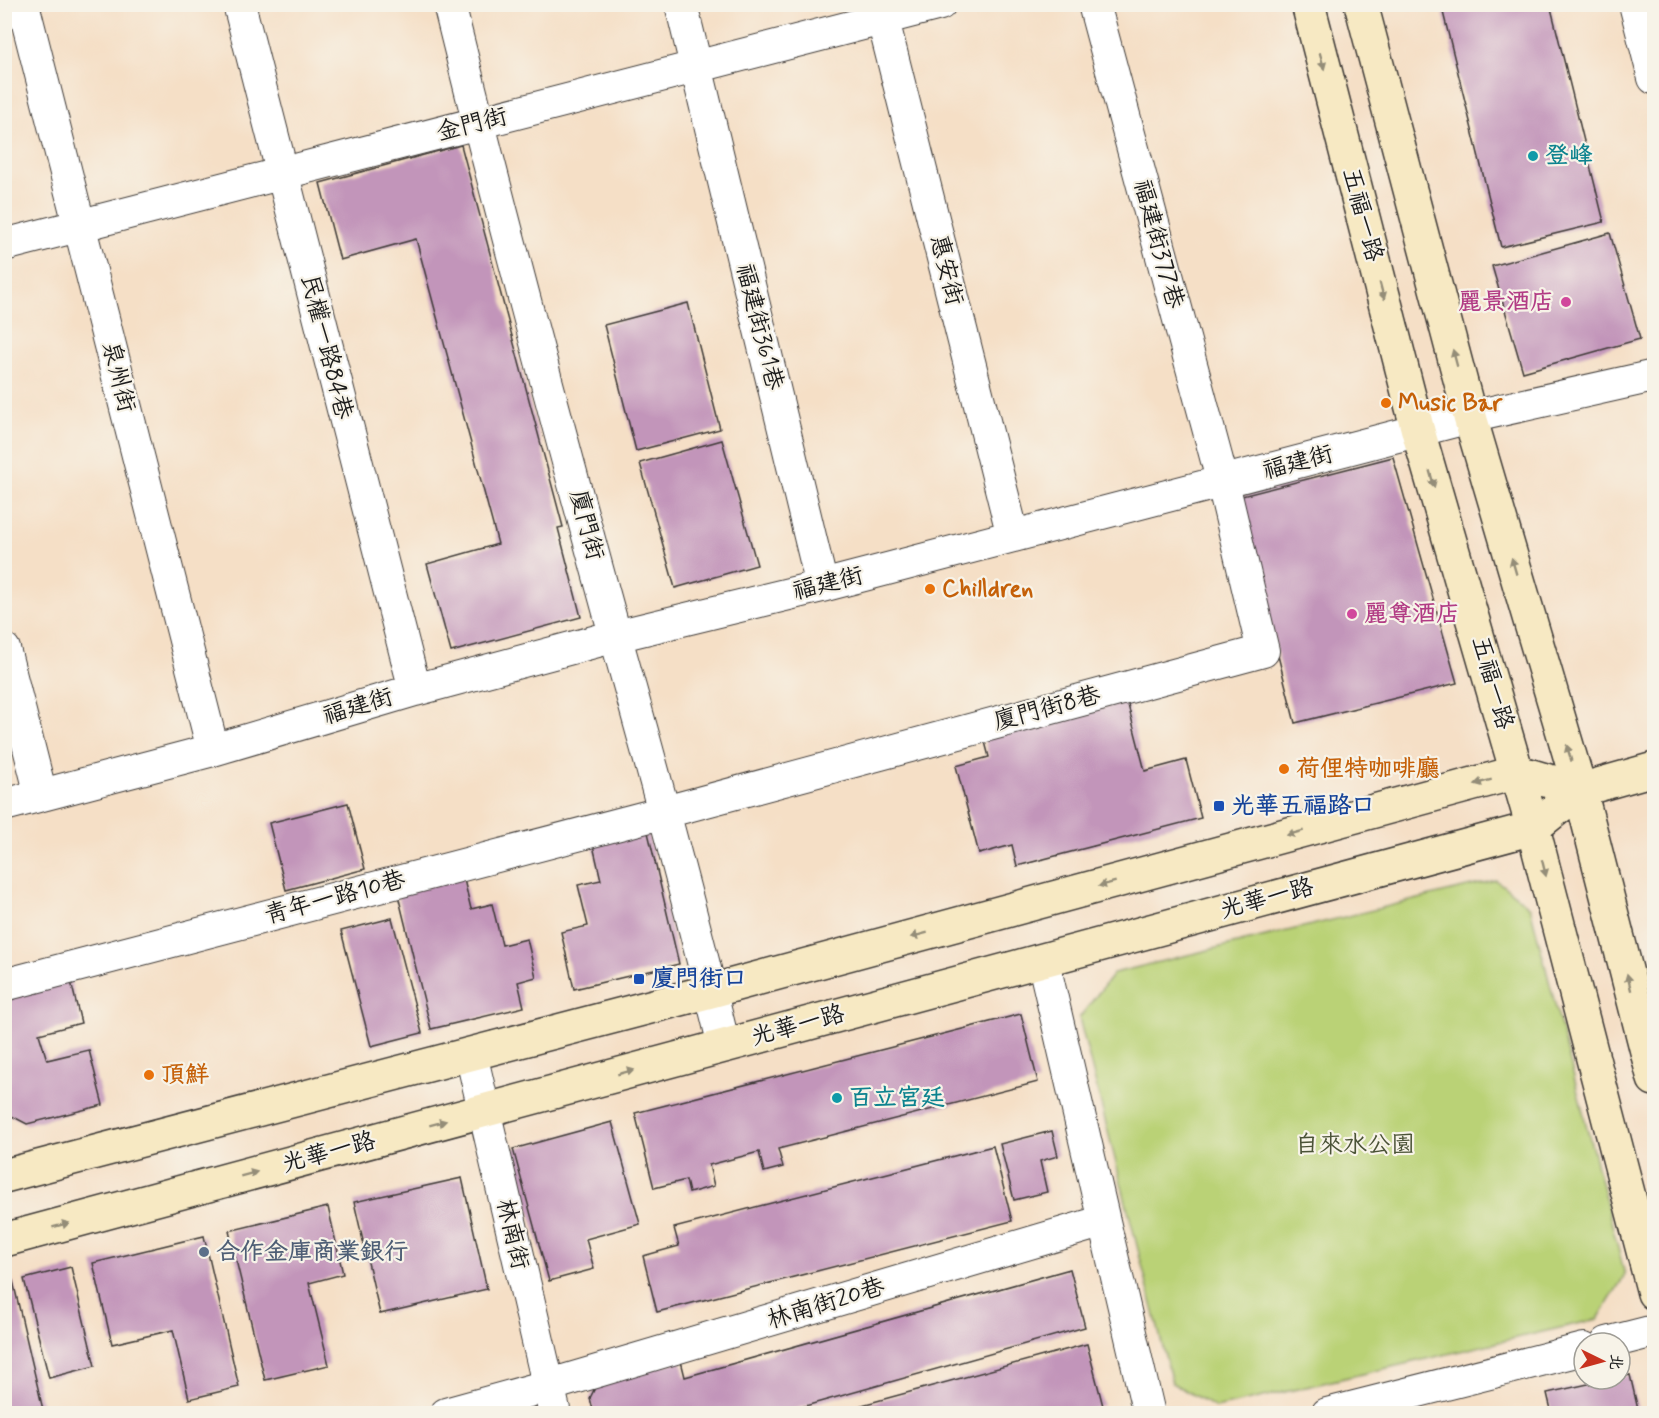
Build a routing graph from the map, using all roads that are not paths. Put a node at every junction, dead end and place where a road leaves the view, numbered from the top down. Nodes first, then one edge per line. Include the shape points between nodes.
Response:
1 (23, 4) edge
2 (239, 4) edge
3 (449, 4) edge
4 (681, 4) edge
5 (940, 4) edge
6 (1094, 4) edge
7 (1308, 4) edge
8 (1361, 4) edge
9 (1635, 4) edge
10 (881, 12) edge
11 (697, 67) junction
12 (1654, 78) edge
13 (478, 123) junction
14 (282, 174) junction
15 (79, 226) junction
16 (4, 245) edge
17 (1654, 376) edge
18 (1470, 417) junction
19 (1418, 431) junction
20 (1223, 483) junction
21 (1013, 536) junction
22 (822, 586) junction
23 (616, 636) junction
24 (4, 649) edge
25 (415, 690) junction
26 (213, 750) junction
27 (1654, 769) edge
28 (1518, 772) junction
29 (1580, 790) junction
30 (41, 795) junction
31 (4, 805) edge
32 (665, 812) junction
33 (1533, 828) junction
34 (1042, 960) junction
35 (4, 985) edge
36 (711, 991) junction
37 (724, 1046) junction
38 (471, 1054) junction
39 (1654, 1079) edge
40 (483, 1110) junction
41 (4, 1176) edge
42 (1104, 1221) junction
43 (4, 1240) edge
44 (1654, 1293) edge
45 (1654, 1331) edge
46 (1632, 1337) edge
47 (1572, 1352) edge
48 (551, 1400) edge
49 (446, 1413) edge
50 (1149, 1413) edge
51 (1327, 1413) edge

1 - 15 street, 泉州街
2 - 14 street, 民權一路84巷
3 - 13 street, 廈門街
4 - 11 street, 福建街361巷
5 - 10 street, 金門街
6 - 20 street, 福建街377巷
7 -> 19 street, 五福一路
18 -> 8 street
9 - 12 street
10 - 11 street, 金門街
10 - 21 street, 惠安街
11 - 13 street, 金門街
11 - 22 street, 福建街361巷
13 - 14 street, 金門街
13 - 23 street, 廈門街
14 - 15 street, 金門街
14 - 25 street, 民權一路84巷
15 - 16 street, 金門街
15 - 26 street, 泉州街
17 - 18 street, 福建街
18 - 19 street, 福建街
29 -> 18 street
19 - 20 street, 福建街
19 -> 28 street, 五福一路
20 - 21 street, 福建街
20 - 32 street, 廈門街8巷 via 1263,651
21 - 22 street, 福建街
22 - 23 street, 福建街
23 - 25 street, 福建街
23 - 32 street, 廈門街
24 - 30 street
25 - 26 street, 福建街
26 - 30 street, 福建街
27 - 29 street, 光華一路
28 - 29 street
28 - 33 street, 五福一路
28 -> 36 street
29 - 33 street, 光華一路
39 -> 29 street
30 - 31 street, 福建街
32 - 35 street, 青年一路10巷
32 - 36 street, 廈門街
33 - 34 street, 光華一路
33 -> 44 street, 五福一路
34 - 37 street, 光華一路
34 - 42 street
36 - 37 street, 廈門街
36 - 38 street
40 -> 37 street, 光華一路
38 - 40 street, 林南街
38 - 41 street
43 -> 40 street, 光華一路
40 - 48 street, 林南街
42 - 48 street, 林南街20巷
42 - 50 street
45 - 46 street
47 - 51 street
48 - 49 street, 林南街20巷

